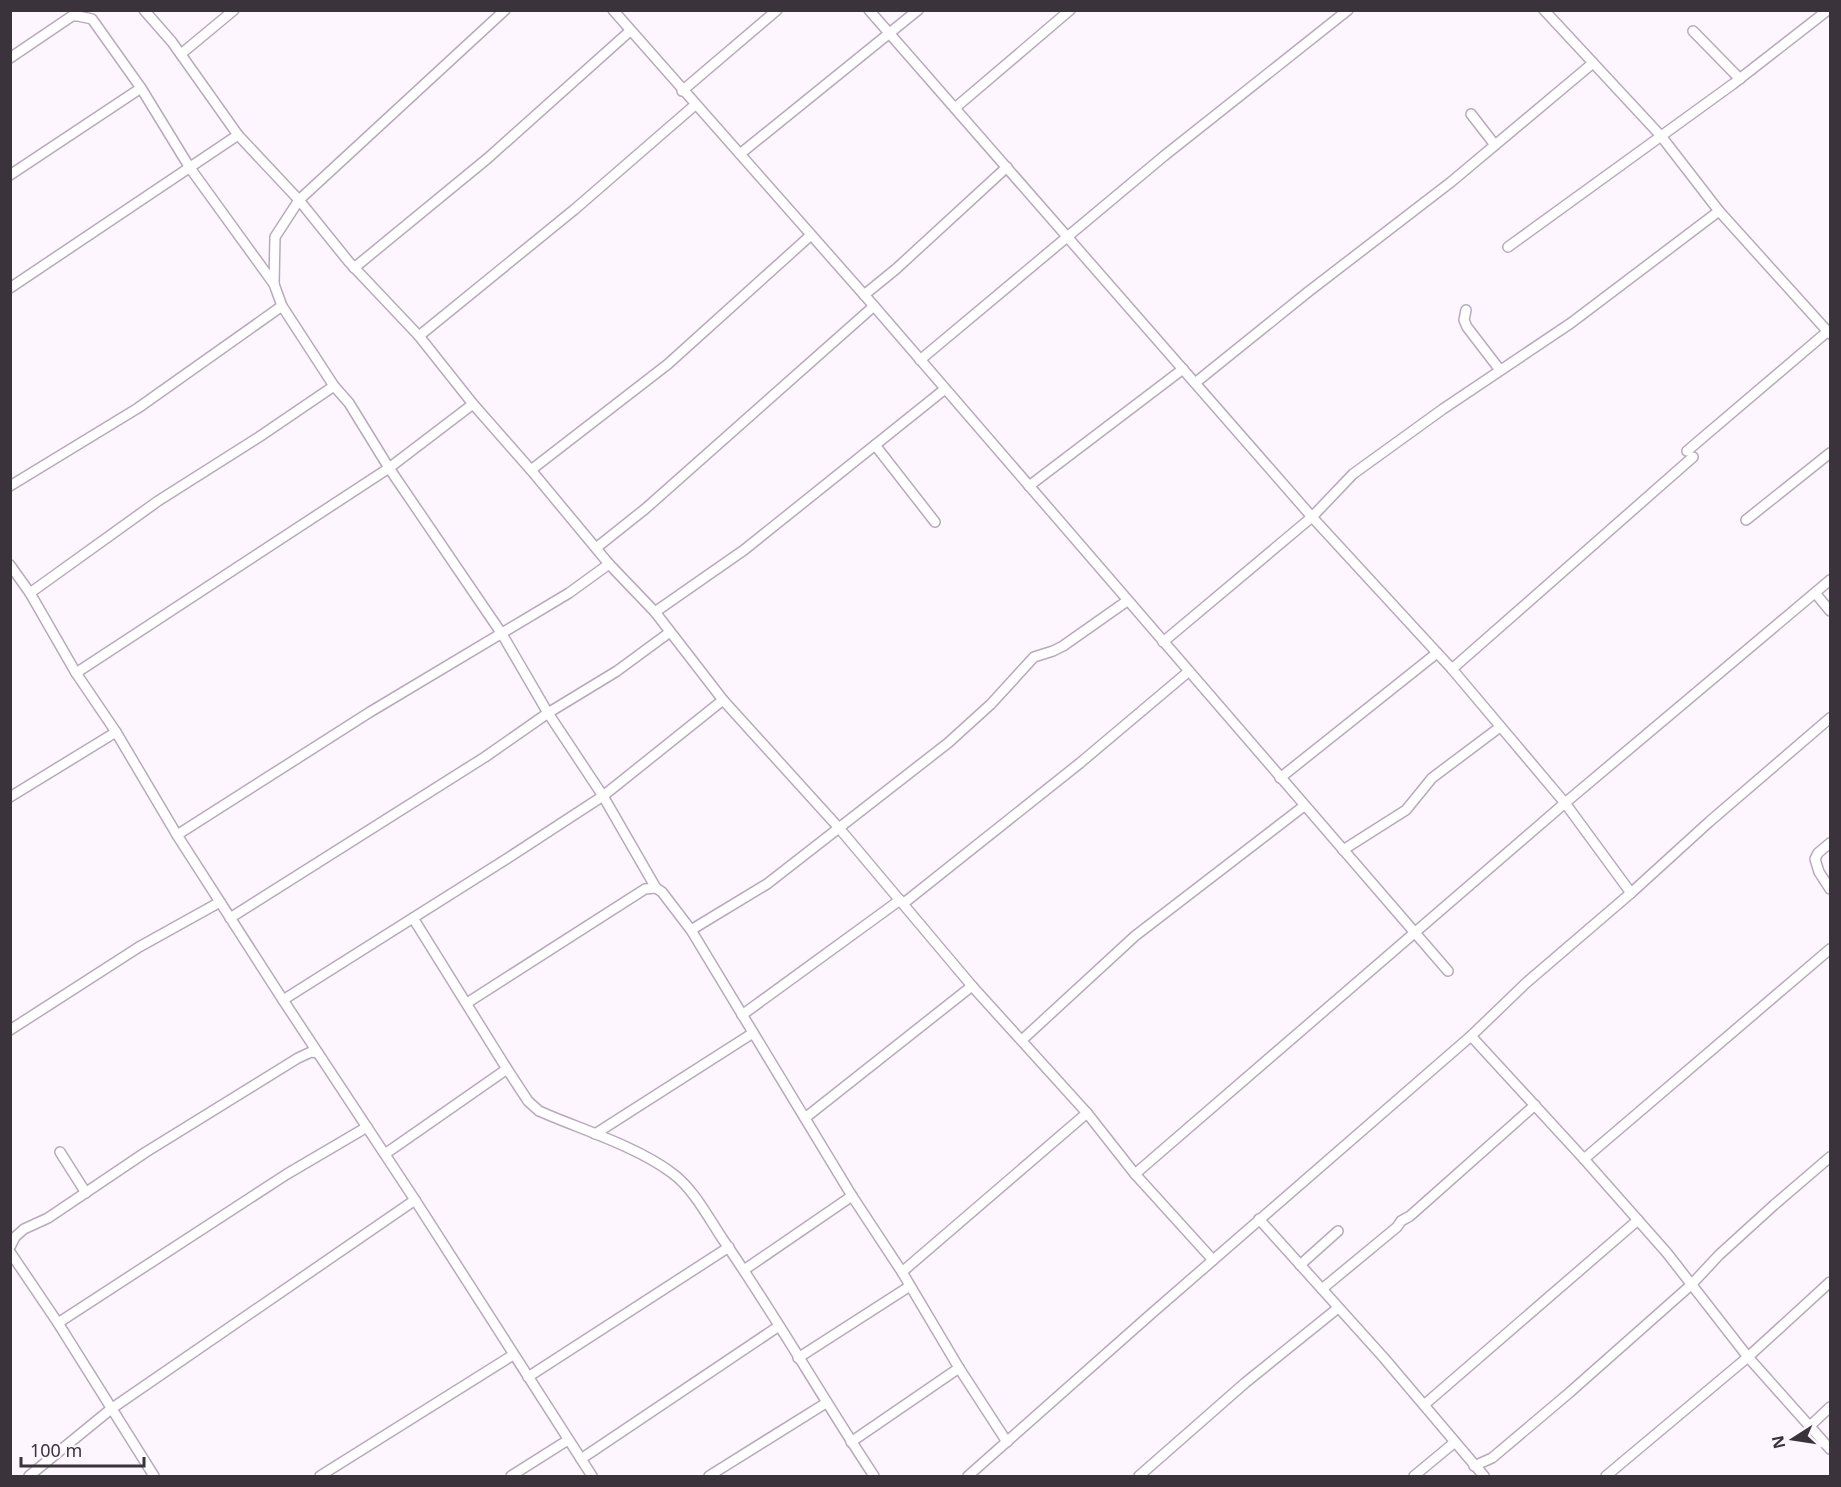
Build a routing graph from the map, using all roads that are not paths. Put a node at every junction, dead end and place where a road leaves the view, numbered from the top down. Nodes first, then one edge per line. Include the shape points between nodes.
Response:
1 (144, 10) edge
2 (234, 10) edge
3 (504, 10) edge
4 (613, 10) edge
5 (777, 10) edge
6 (870, 10) edge
7 (918, 10) edge
8 (1070, 10) edge
9 (1347, 10) edge
10 (1544, 10) edge
11 (1825, 11) edge
12 (76, 13) edge
13 (1830, 22) edge
14 (630, 31) junction
15 (1692, 31) dead end
16 (890, 33) junction
17 (181, 54) junction
18 (10, 58) edge
19 (1593, 63) junction
20 (1740, 79) junction
21 (141, 88) junction
22 (682, 91) junction
23 (695, 105) junction
24 (955, 108) junction
25 (1471, 114) dead end
26 (238, 135) junction
27 (1661, 136) junction
28 (1495, 146) junction
29 (740, 154) junction
30 (1006, 167) junction
31 (190, 168) junction
32 (10, 175) edge
33 (299, 200) junction
34 (1719, 211) junction
35 (811, 235) junction
36 (1069, 236) junction
37 (1508, 247) dead end
38 (354, 268) junction
39 (274, 284) junction
40 (10, 288) edge
41 (864, 295) junction
42 (282, 306) junction
43 (874, 306) junction
44 (1466, 310) dead end
45 (1829, 333) edge
46 (419, 336) junction
47 (920, 360) junction
48 (1183, 369) junction
49 (1500, 370) junction
50 (1195, 383) junction
51 (334, 386) junction
52 (945, 388) junction
53 (473, 404) junction
54 (875, 445) junction
55 (1830, 453) edge
56 (389, 468) junction
57 (531, 470) junction
58 (10, 486) edge
59 (1029, 486) junction
60 (1312, 517) junction
61 (1746, 520) dead end
62 (935, 522) dead end
63 (596, 548) junction
64 (609, 564) junction
65 (10, 565) edge
66 (19, 580) junction
67 (1830, 580) edge
68 (10, 585) edge
69 (30, 593) junction
70 (1816, 594) junction
71 (1127, 601) junction
72 (1830, 611) edge
73 (655, 612) junction
74 (670, 632) junction
75 (502, 634) junction
76 (1163, 642) junction
77 (1437, 653) junction
78 (1452, 669) junction
79 (1188, 672) junction
80 (76, 673) junction
81 (723, 700) junction
82 (548, 713) junction
83 (1830, 718) edge
84 (1500, 727) junction
85 (116, 732) junction
86 (1280, 778) junction
87 (10, 796) edge
88 (603, 796) junction
89 (1565, 803) junction
90 (1304, 806) junction
91 (840, 828) junction
92 (177, 835) junction
93 (1830, 843) edge
94 (1343, 850) junction
95 (656, 888) junction
96 (1830, 889) edge
97 (1631, 893) junction
98 (220, 902) junction
99 (902, 902) junction
100 (230, 918) junction
101 (413, 918) junction
102 (691, 930) junction
103 (1416, 932) junction
104 (1830, 949) edge
105 (1448, 971) dead end
106 (972, 986) junction
107 (283, 1000) junction
108 (467, 1003) junction
109 (742, 1015) junction
110 (10, 1030) edge
111 (753, 1033) junction
112 (1471, 1036) junction
113 (1022, 1040) junction
114 (318, 1053) junction
115 (507, 1069) junction
116 (1535, 1106) junction
117 (1087, 1113) junction
118 (805, 1118) junction
119 (367, 1127) junction
120 (595, 1134) junction
121 (60, 1152) dead end
122 (385, 1154) junction
123 (1830, 1157) edge
124 (1584, 1159) junction
125 (1135, 1174) junction
126 (86, 1193) junction
127 (852, 1196) junction
128 (415, 1200) junction
129 (1259, 1219) junction
130 (1638, 1220) junction
131 (1338, 1231) dead end
132 (10, 1247) edge
133 (729, 1247) junction
134 (10, 1252) edge
135 (1213, 1260) junction
136 (1300, 1265) junction
137 (744, 1270) junction
138 (902, 1272) junction
139 (1830, 1282) edge
140 (1691, 1285) junction
141 (910, 1286) junction
142 (1322, 1289) junction
143 (1338, 1308) junction
144 (58, 1323) junction
145 (779, 1326) junction
146 (513, 1355) junction
147 (1748, 1357) junction
148 (798, 1358) junction
149 (959, 1368) junction
150 (528, 1377) junction
151 (826, 1403) junction
152 (1424, 1405) junction
153 (1830, 1407) edge
154 (111, 1410) junction
155 (1810, 1426) junction
156 (568, 1440) junction
157 (851, 1442) junction
158 (1007, 1442) junction
159 (1455, 1443) junction
160 (1830, 1449) edge
161 (581, 1460) junction
162 (1474, 1466) junction
163 (29, 1476) edge
164 (154, 1476) edge
165 (320, 1476) edge
166 (511, 1476) edge
167 (592, 1476) edge
168 (709, 1476) edge
169 (874, 1476) edge
170 (968, 1476) edge
171 (1139, 1476) edge
172 (1414, 1476) edge
173 (1484, 1476) edge
174 (1606, 1476) edge

1 - 17 street
2 - 17 street
3 - 33 street
4 - 14 street
5 - 22 street
6 - 16 street
7 - 16 street
8 - 24 street
9 - 36 street
10 - 19 street
11 - 13 street
11 - 20 street
12 - 18 street
12 - 21 street via 92,19
14 - 22 street
14 - 38 street via 488,158
15 - 20 street
16 - 24 street
16 - 29 street
17 - 26 street
19 - 27 street
19 - 28 street
20 - 27 street
21 - 31 street
21 - 32 street
22 - 23 street
23 - 29 street
23 - 46 street
24 - 30 street
25 - 28 street
26 - 31 street
26 - 33 street
27 - 34 street
27 - 37 street
28 - 50 street
29 - 35 street
30 - 36 street
30 - 41 street
31 - 39 street
31 - 40 street
33 - 38 street
33 - 39 street via 275,237
34 - 45 street
34 - 49 street
35 - 41 street
35 - 57 street via 668,364
36 - 47 street
36 - 48 street
38 - 46 street
39 - 42 street
41 - 43 street
42 - 51 street
42 - 58 street via 138,408
43 - 47 street
43 - 63 street
44 - 49 street via 1467,327
45 - 78 street
46 - 53 street
47 - 52 street
48 - 50 street
48 - 59 street
49 - 60 street via 1353,474
50 - 60 street
51 - 56 street
51 - 69 street via 158,501
52 - 54 street
52 - 59 street
53 - 56 street
53 - 57 street
54 - 62 street
54 - 73 street via 744,550
55 - 61 street
56 - 75 street
56 - 80 street
57 - 63 street
59 - 71 street
60 - 76 street
60 - 77 street
63 - 64 street
64 - 73 street
64 - 75 street
65 - 66 street
66 - 68 street
66 - 69 street
67 - 70 street
69 - 80 street
70 - 72 street
70 - 89 street
71 - 76 street
71 - 91 street via 1063,646 1034,657 948,743
73 - 74 street
74 - 81 street
74 - 82 street via 617,671
75 - 82 street
75 - 92 street via 449,663
76 - 79 street
77 - 78 street
77 - 86 street
78 - 84 street
79 - 86 street
79 - 99 street via 1063,777
80 - 85 street
81 - 88 street
81 - 91 street
82 - 88 street
82 - 100 street
83 - 97 street
84 - 89 street
84 - 94 street via 1432,778 1406,810
85 - 87 street
85 - 92 street
86 - 90 street
88 - 95 street
88 - 101 street
89 - 97 street
89 - 103 street
90 - 94 street
90 - 113 street via 1135,936
91 - 99 street
91 - 102 street via 767,884
92 - 98 street
93 - 96 street via 1815,859
94 - 103 street
95 - 102 street
95 - 108 street via 645,889
97 - 112 street
98 - 100 street
98 - 110 street via 140,946
99 - 106 street
99 - 109 street
100 - 107 street
101 - 107 street
101 - 108 street
102 - 109 street
103 - 105 street
103 - 125 street
104 - 124 street
106 - 113 street
106 - 118 street
107 - 114 street
108 - 115 street
109 - 111 street
111 - 118 street
111 - 120 street
112 - 116 street
112 - 129 street
113 - 117 street
114 - 119 street
114 - 126 street via 298,1058
115 - 120 street via 539,1111
115 - 122 street
116 - 124 street
116 - 142 street
117 - 125 street
117 - 138 street
118 - 127 street
119 - 122 street
119 - 144 street via 287,1174
120 - 133 street via 672,1173 686,1186
121 - 126 street
122 - 128 street
123 - 140 street via 1719,1255
124 - 130 street
125 - 135 street
126 - 132 street via 48,1218 24,1228
127 - 137 street
127 - 138 street
128 - 146 street
128 - 154 street
129 - 135 street
129 - 136 street
130 - 140 street
130 - 152 street
131 - 136 street
133 - 137 street
133 - 150 street
134 - 144 street
135 - 158 street
136 - 142 street
137 - 145 street
138 - 141 street
139 - 147 street
140 - 147 street
140 - 162 street via 1492,1458
141 - 148 street
141 - 149 street
142 - 143 street
143 - 152 street
143 - 171 street
144 - 154 street
145 - 148 street
145 - 161 street
146 - 150 street
146 - 165 street
147 - 155 street
147 - 174 street
148 - 151 street
149 - 157 street
149 - 158 street
150 - 156 street
151 - 157 street
151 - 168 street
152 - 159 street
153 - 155 street
154 - 163 street
154 - 164 street
155 - 160 street
156 - 161 street
156 - 166 street
157 - 169 street
158 - 170 street
159 - 162 street
159 - 172 street
161 - 167 street
162 - 173 street

